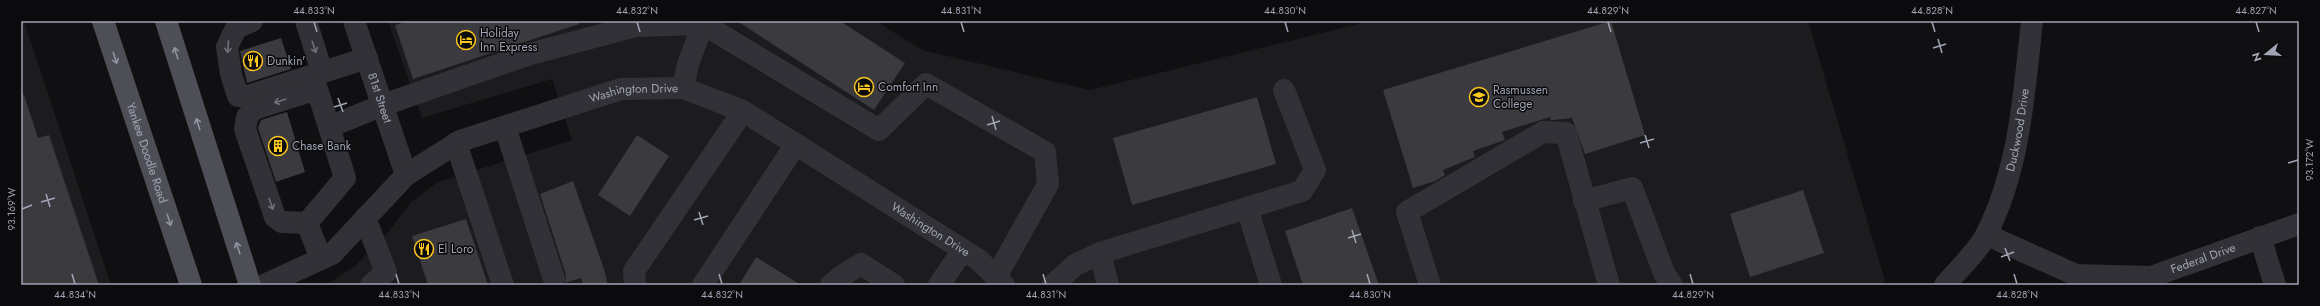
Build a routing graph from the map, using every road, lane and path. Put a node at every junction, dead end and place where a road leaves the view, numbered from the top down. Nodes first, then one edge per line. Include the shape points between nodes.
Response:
1 (103, 21) edge
2 (166, 21) edge
3 (252, 21) edge
4 (306, 21) edge
5 (354, 21) edge
6 (2032, 21) edge
7 (702, 22) edge
8 (367, 58) junction
9 (320, 81) junction
10 (684, 88) junction
11 (1284, 90) dead end
12 (383, 106) junction
13 (743, 111) junction
14 (329, 127) junction
15 (505, 127) junction
16 (456, 143) junction
17 (796, 144) junction
18 (406, 175) junction
19 (1584, 202) junction
20 (1247, 208) junction
21 (365, 218) junction
22 (307, 223) junction
23 (2299, 224) edge
24 (1987, 235) junction
25 (2260, 237) junction
26 (963, 250) junction
27 (1100, 253) junction
28 (321, 259) junction
29 (554, 279) dead end
30 (382, 281) edge
31 (1000, 281) edge
32 (2109, 281) edge
33 (191, 285) edge
34 (250, 285) edge
35 (264, 285) edge
36 (503, 285) edge
37 (635, 285) edge
38 (703, 285) edge
39 (831, 285) edge
40 (894, 285) edge
41 (939, 285) edge
42 (1053, 285) edge
43 (1108, 285) edge
44 (1271, 285) edge
45 (1430, 285) edge
46 (1609, 285) edge
47 (1672, 285) edge
48 (1945, 285) edge
49 (2275, 285) edge

1 -> 33 main road, Yankee Doodle Road
34 -> 2 main road
3 -> 9 street via 236,28 228,41 231,74 238,96
4 -> 9 street
5 - 8 street, 81st Street
6 - 24 street, Duckwood Drive via 2018,139 2004,190
7 - 10 street via 688,64
7 - 12 street via 627,28 530,54
7 - 31 street via 879,130 926,84 1045,152 1048,184
8 - 9 street
8 - 12 street, 81st Street
9 - 14 street
9 -> 22 street via 254,109 246,117 245,129 275,217 282,222
10 - 13 street, Washington Drive
10 - 15 street, Washington Drive via 621,89
11 - 20 street via 1315,170 1302,191
12 - 14 street
12 - 18 street, 81st Street
13 - 17 street, Washington Drive
13 - 37 street via 634,272
14 - 22 street via 345,178
15 - 16 street, Washington Drive
15 - 29 street
16 - 18 street, Washington Drive
16 - 36 street
17 - 26 street, Washington Drive
17 - 38 street
18 - 21 street, Washington Drive
19 - 45 street via 1566,133 1542,132 1407,212
19 - 46 street
19 - 47 street via 1632,188 1664,273
20 - 27 street
20 - 44 street
21 - 28 street, Washington Drive via 332,254
21 - 30 street
22 - 28 street
23 - 25 street, Federal Drive
24 - 32 street, Federal Drive via 2076,275
24 - 48 street
25 - 32 street, Federal Drive via 2151,277
25 - 49 street
26 - 31 street, Washington Drive via 979,260
26 - 41 street
27 - 42 street via 1075,265
27 - 43 street
28 - 35 street, Washington Drive
39 - 40 street via 861,264

